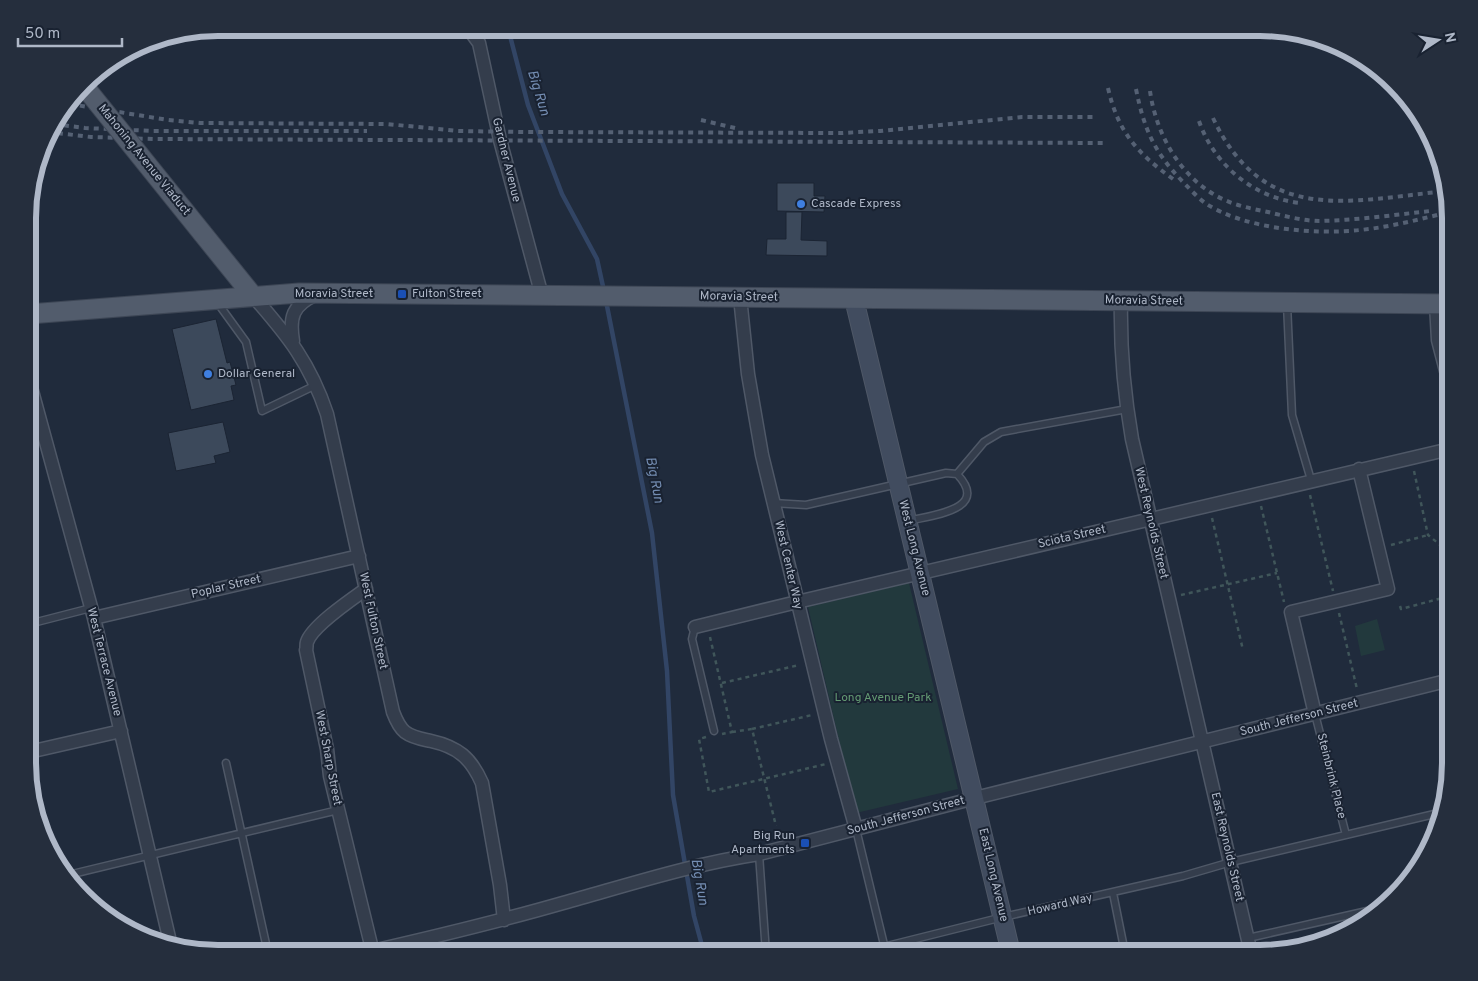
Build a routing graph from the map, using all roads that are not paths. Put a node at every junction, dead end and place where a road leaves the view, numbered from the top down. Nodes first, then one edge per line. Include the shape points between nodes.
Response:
1 (474, 36) edge
2 (88, 91) edge
3 (320, 293) junction
4 (253, 296) junction
5 (542, 296) junction
6 (740, 298) junction
7 (215, 299) junction
8 (854, 299) junction
9 (1121, 301) junction
10 (1287, 303) junction
11 (1442, 304) edge
12 (1442, 311) edge
13 (36, 313) edge
14 (293, 343) junction
15 (1442, 355) edge
16 (316, 385) junction
17 (1127, 408) junction
18 (36, 418) edge
19 (1442, 451) edge
20 (1359, 469) junction
21 (957, 474) junction
22 (1311, 480) junction
23 (898, 484) junction
24 (773, 503) junction
25 (1150, 519) junction
26 (907, 521) junction
27 (359, 556) junction
28 (919, 573) junction
29 (366, 589) junction
30 (796, 602) junction
31 (92, 613) junction
32 (36, 623) edge
33 (694, 627) joint
34 (1442, 682) edge
35 (1315, 714) junction
36 (121, 731) junction
37 (715, 733) road end
38 (1202, 741) junction
39 (36, 750) edge
40 (226, 763) dead end
41 (975, 798) junction
42 (338, 810) junction
43 (1435, 814) edge
44 (856, 829) junction
45 (241, 833) junction
46 (1346, 836) junction
47 (759, 854) junction
48 (150, 855) junction
49 (1230, 862) junction
50 (74, 874) edge
51 (1113, 893) junction
52 (1364, 912) edge
53 (1003, 917) junction
54 (504, 920) junction
55 (169, 938) edge
56 (1248, 938) junction
57 (266, 945) edge
58 (368, 945) edge
59 (402, 945) edge
60 (765, 945) edge
61 (884, 945) edge
62 (903, 945) edge
63 (1009, 945) edge
64 (1123, 945) edge
65 (1249, 945) edge

1 - 5 street, Gardner Avenue via 479,43 500,140
2 - 4 main road, Mahoning Avenue Viaduct, bridge
3 - 4 main road, Moravia Street
3 - 5 main road, Moravia Street
3 - 14 street via 294,311 290,328
4 - 7 main road, Moravia Street
4 - 14 street, West Fulton Street
5 - 6 main road, Moravia Street
6 - 8 main road, Moravia Street
6 - 24 street, West Center Way via 754,413
7 - 13 main road, Moravia Street
7 - 16 lane via 246,342 262,411
8 - 9 main road, Moravia Street
8 - 23 street, West Long Avenue
9 - 10 main road, Moravia Street
9 - 17 street, West Reynolds Street
10 - 11 main road, Moravia Street
10 - 22 lane via 1292,416
12 - 15 street via 1438,340
14 - 16 street, West Fulton Street
16 - 27 street, West Fulton Street via 330,422
17 - 21 lane via 1001,432 984,442
17 - 25 street, West Reynolds Street
18 - 31 street, West Terrace Avenue
19 - 20 street, Sciota Street
20 - 22 street, Sciota Street
20 - 35 street, Steinbrink Place via 1388,589 1291,612
21 - 23 lane
21 - 26 lane via 966,483 968,494 964,502 953,510
22 - 25 street, Sciota Street
23 - 24 lane via 806,505
23 - 26 street, West Long Avenue
24 - 30 street, West Center Way
25 - 28 street, Sciota Street
25 - 38 street, West Reynolds Street
26 - 28 street, West Long Avenue
27 - 29 street, West Fulton Street
27 - 31 street, Poplar Street
28 - 30 street, Sciota Street
28 - 41 street, West Long Avenue
29 - 42 street, West Sharp Street via 325,621 307,642
29 - 54 street, West Fulton Street via 398,723 415,737 454,749 467,758 479,776
30 - 33 street, Sciota Street
30 - 44 street, West Center Way
31 - 32 lane
31 - 36 street, West Terrace Avenue
33 - 37 lane via 692,639
34 - 35 street, South Jefferson Street
35 - 38 street, South Jefferson Street
35 - 46 lane, Steinbrink Place
36 - 39 street
36 - 48 street, West Terrace Avenue
38 - 41 street, South Jefferson Street
38 - 49 street, East Reynolds Street
40 - 45 lane
41 - 44 street, South Jefferson Street
41 - 53 street, East Long Avenue
42 - 45 lane
42 - 58 street, West Sharp Street
43 - 46 lane, Howard Way
44 - 47 street, South Jefferson Street
44 - 61 lane
45 - 48 lane
45 - 57 lane
46 - 49 lane, Howard Way
47 - 54 street, South Jefferson Street via 667,874
47 - 60 lane
48 - 50 lane
48 - 55 street, West Terrace Avenue
49 - 51 lane, Howard Way
49 - 56 street, East Reynolds Street
51 - 53 lane, Howard Way
51 - 64 lane
52 - 56 lane
53 - 62 lane, Howard Way
53 - 63 street, East Long Avenue
54 - 59 street, South Jefferson Street
56 - 65 street, East Reynolds Street

